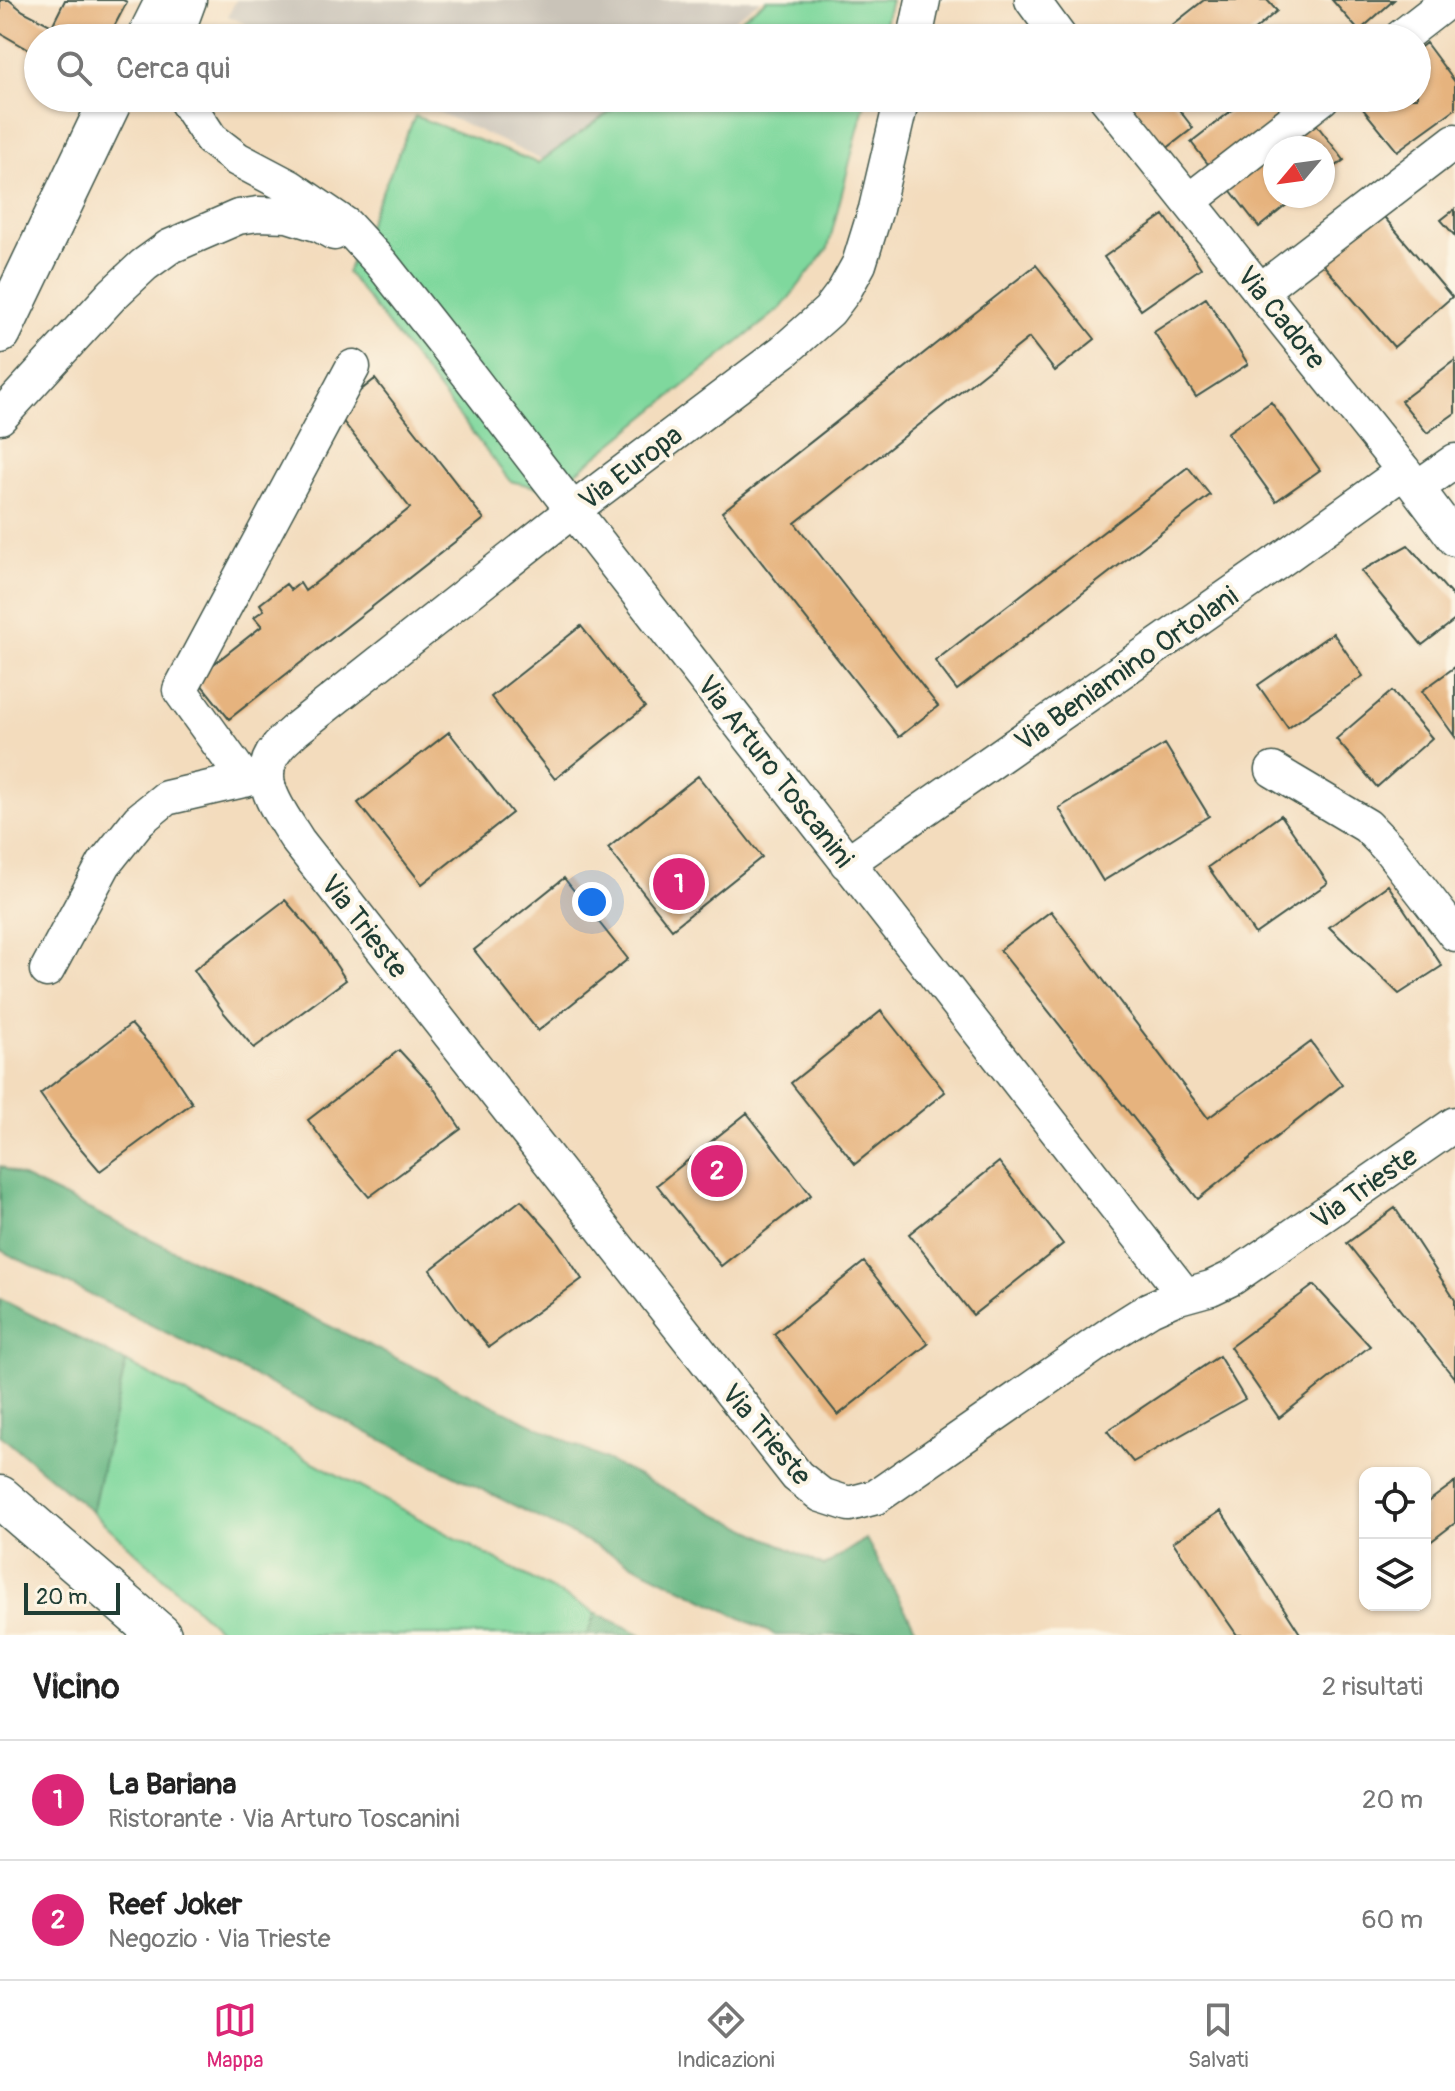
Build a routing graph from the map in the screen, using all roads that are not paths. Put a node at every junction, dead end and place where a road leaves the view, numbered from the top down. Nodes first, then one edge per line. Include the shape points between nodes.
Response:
1 (152, 0) edge
2 (167, 0) edge
3 (189, 0) edge
4 (923, 0) edge
5 (1032, 0) edge
6 (1449, 0) edge
7 (142, 24) edge
8 (155, 24) edge
9 (180, 24) edge
10 (918, 24) edge
11 (1050, 24) edge
12 (1418, 24) edge
13 (105, 112) edge
14 (192, 112) edge
15 (899, 112) edge
16 (1117, 112) edge
17 (1304, 112) edge
18 (1455, 141) edge
19 (1189, 201) junction
20 (365, 248) junction
21 (1261, 290) junction
22 (0, 332) edge
23 (353, 367) dead end
24 (0, 417) edge
25 (1455, 461) edge
26 (1411, 480) junction
27 (573, 510) junction
28 (1455, 539) edge
29 (1273, 770) dead end
30 (256, 777) junction
31 (847, 863) junction
32 (1455, 934) edge
33 (47, 970) dead end
34 (1455, 1124) edge
35 (1185, 1295) junction
36 (0, 1497) edge
37 (160, 1635) edge

1 - 7 main road
2 - 8 main road
3 - 9 street
4 - 10 street
5 - 11 street
6 - 12 street
13 - 22 main road
14 - 20 street, Via Arturo Toscanini via 211,139 346,225
15 - 27 street, Via Europa via 859,264 829,311
16 - 19 street, Via Cadore
17 - 19 street
18 - 21 street
19 - 21 street, Via Cadore
20 - 24 street, Via Arturo Toscanini via 288,215 238,217 207,229 144,265
20 - 27 street, Via Arturo Toscanini
21 - 26 street, Via Cadore
23 - 30 street, Via Trieste via 180,690
25 - 26 street, Via Beniamino Ortolani
26 - 28 street, Via Cadore
26 - 31 street, Via Beniamino Ortolani via 1286,556
27 - 30 street, Via Europa via 295,730
27 - 31 street, Via Arturo Toscanini
29 - 32 street via 1367,826
30 - 33 street via 166,798 139,820 104,864
30 - 35 street, Via Trieste via 298,841 797,1476 821,1495 849,1504 876,1497 1115,1331
31 - 35 street, Via Arturo Toscanini
34 - 35 street, Via Trieste via 1232,1278
36 - 37 main road

